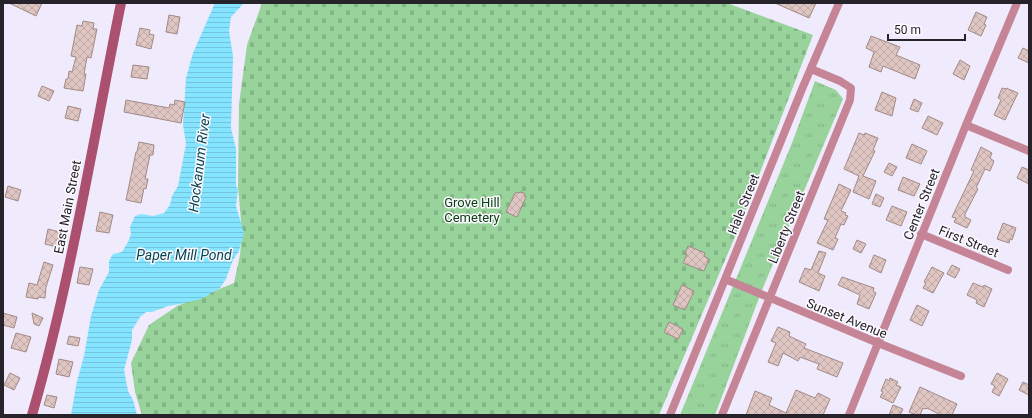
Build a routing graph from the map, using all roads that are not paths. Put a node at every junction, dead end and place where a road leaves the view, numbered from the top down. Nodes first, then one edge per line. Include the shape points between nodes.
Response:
1 (121, 3) edge
2 (839, 3) edge
3 (1017, 3) edge
4 (811, 69) junction
5 (966, 125) junction
6 (1029, 151) edge
7 (921, 234) junction
8 (1008, 270) dead end
9 (726, 279) junction
10 (770, 299) junction
11 (878, 343) junction
12 (961, 376) dead end
13 (32, 415) edge
14 (670, 415) edge
15 (722, 415) edge
16 (849, 415) edge

1 - 13 main road, East Main Street via 54,335
2 - 4 street, Hale Street
3 - 5 street, Center Street
4 - 9 street, Hale Street
4 - 10 street, Liberty Street via 851,88 850,100
5 - 6 street
5 - 7 street, Center Street
7 - 8 street, First Street
7 - 11 street, Center Street
9 - 10 street, Sunset Avenue
9 - 14 street, Hale Street
10 - 11 street, Sunset Avenue
10 - 15 street, Liberty Street
11 - 12 street, Sunset Avenue
11 - 16 street, Center Street

